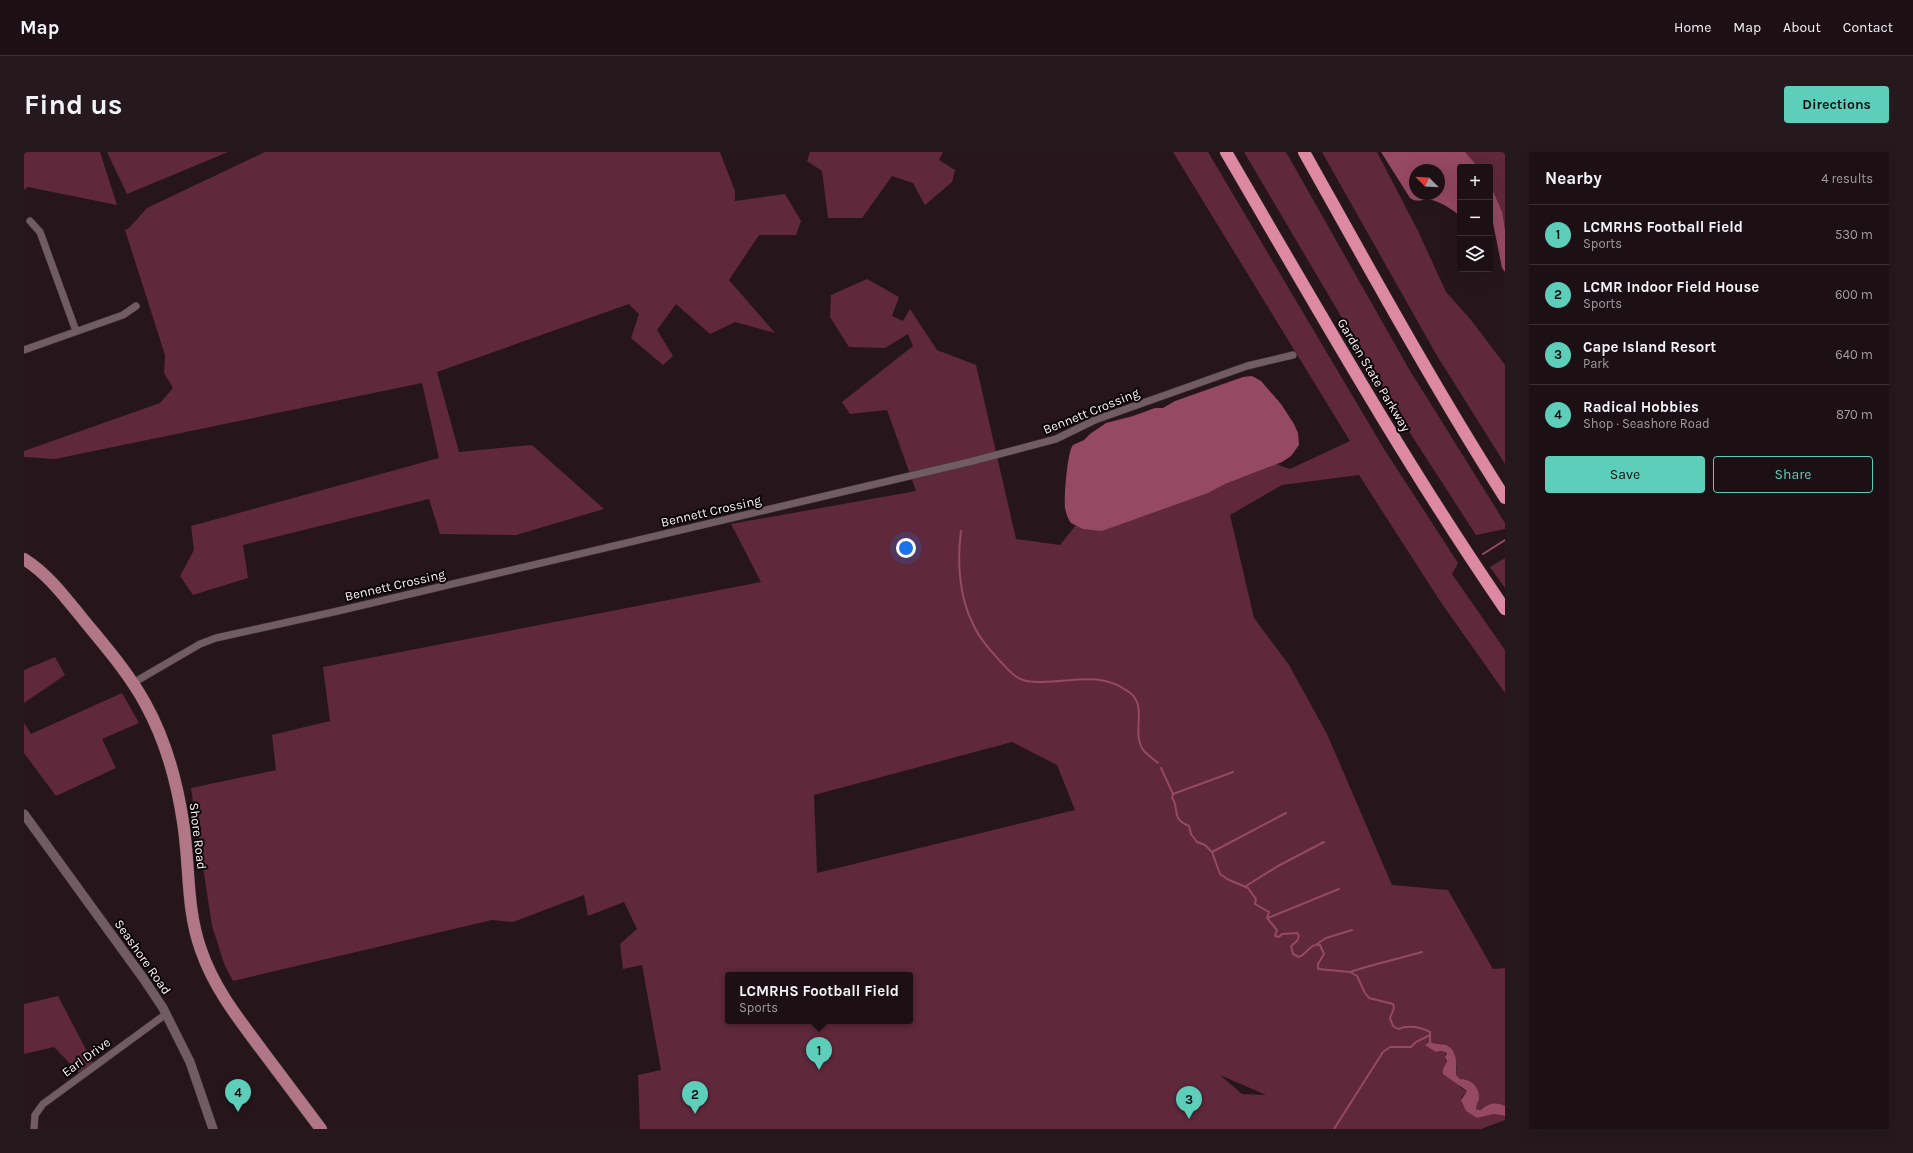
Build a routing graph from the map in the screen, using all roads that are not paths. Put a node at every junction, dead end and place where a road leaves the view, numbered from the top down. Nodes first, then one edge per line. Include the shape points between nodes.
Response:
1 (1226, 152) edge
2 (1304, 152) edge
3 (30, 221) dead end
4 (136, 306) dead end
5 (76, 331) junction
6 (24, 350) edge
7 (1293, 355) dead end
8 (1505, 498) edge
9 (24, 559) edge
10 (1505, 609) edge
11 (133, 682) junction
12 (24, 814) edge
13 (166, 1014) junction
14 (34, 1129) edge
15 (213, 1129) edge
16 (321, 1129) edge

1 - 10 highway, Garden State Parkway via 1387,424 1473,563
2 - 8 highway via 1416,351
3 - 5 street via 40,232
4 - 5 street via 123,315
5 - 6 street
7 - 11 street, Bennett Crossing via 1247,366 1095,420 1056,440 216,638 200,644
9 - 11 main road, Shore Road via 68,599
11 - 16 main road, Shore Road via 158,729 172,771 184,830 191,910 208,968 228,1005
12 - 13 street, Seashore Road via 143,978
13 - 14 street, Earl Drive via 43,1104 35,1115
13 - 15 street, Seashore Road via 190,1062

